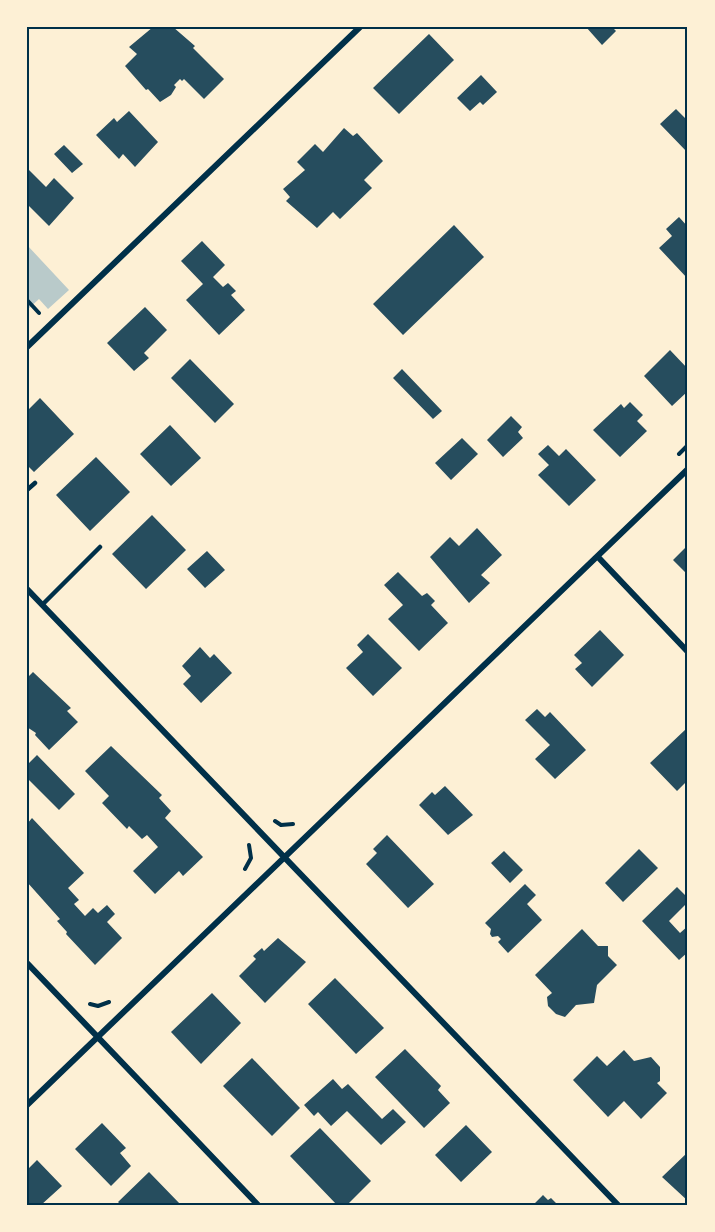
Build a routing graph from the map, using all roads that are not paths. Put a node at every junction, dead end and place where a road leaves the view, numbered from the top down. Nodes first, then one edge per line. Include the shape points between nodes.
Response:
1 (360, 27) edge
2 (27, 347) edge
3 (688, 469) edge
4 (35, 483) dead end
5 (27, 490) edge
6 (100, 547) dead end
7 (597, 557) junction
8 (27, 589) edge
9 (42, 605) junction
10 (688, 652) edge
11 (286, 857) junction
12 (27, 963) edge
13 (99, 1036) junction
14 (27, 1105) edge
15 (258, 1205) edge
16 (618, 1205) edge

1 - 2 street
3 - 7 street
4 - 5 lane
6 - 9 lane
7 - 10 street
7 - 11 street
8 - 9 street
9 - 11 street
11 - 13 street
11 - 16 street
12 - 13 street
13 - 14 street
13 - 15 street

